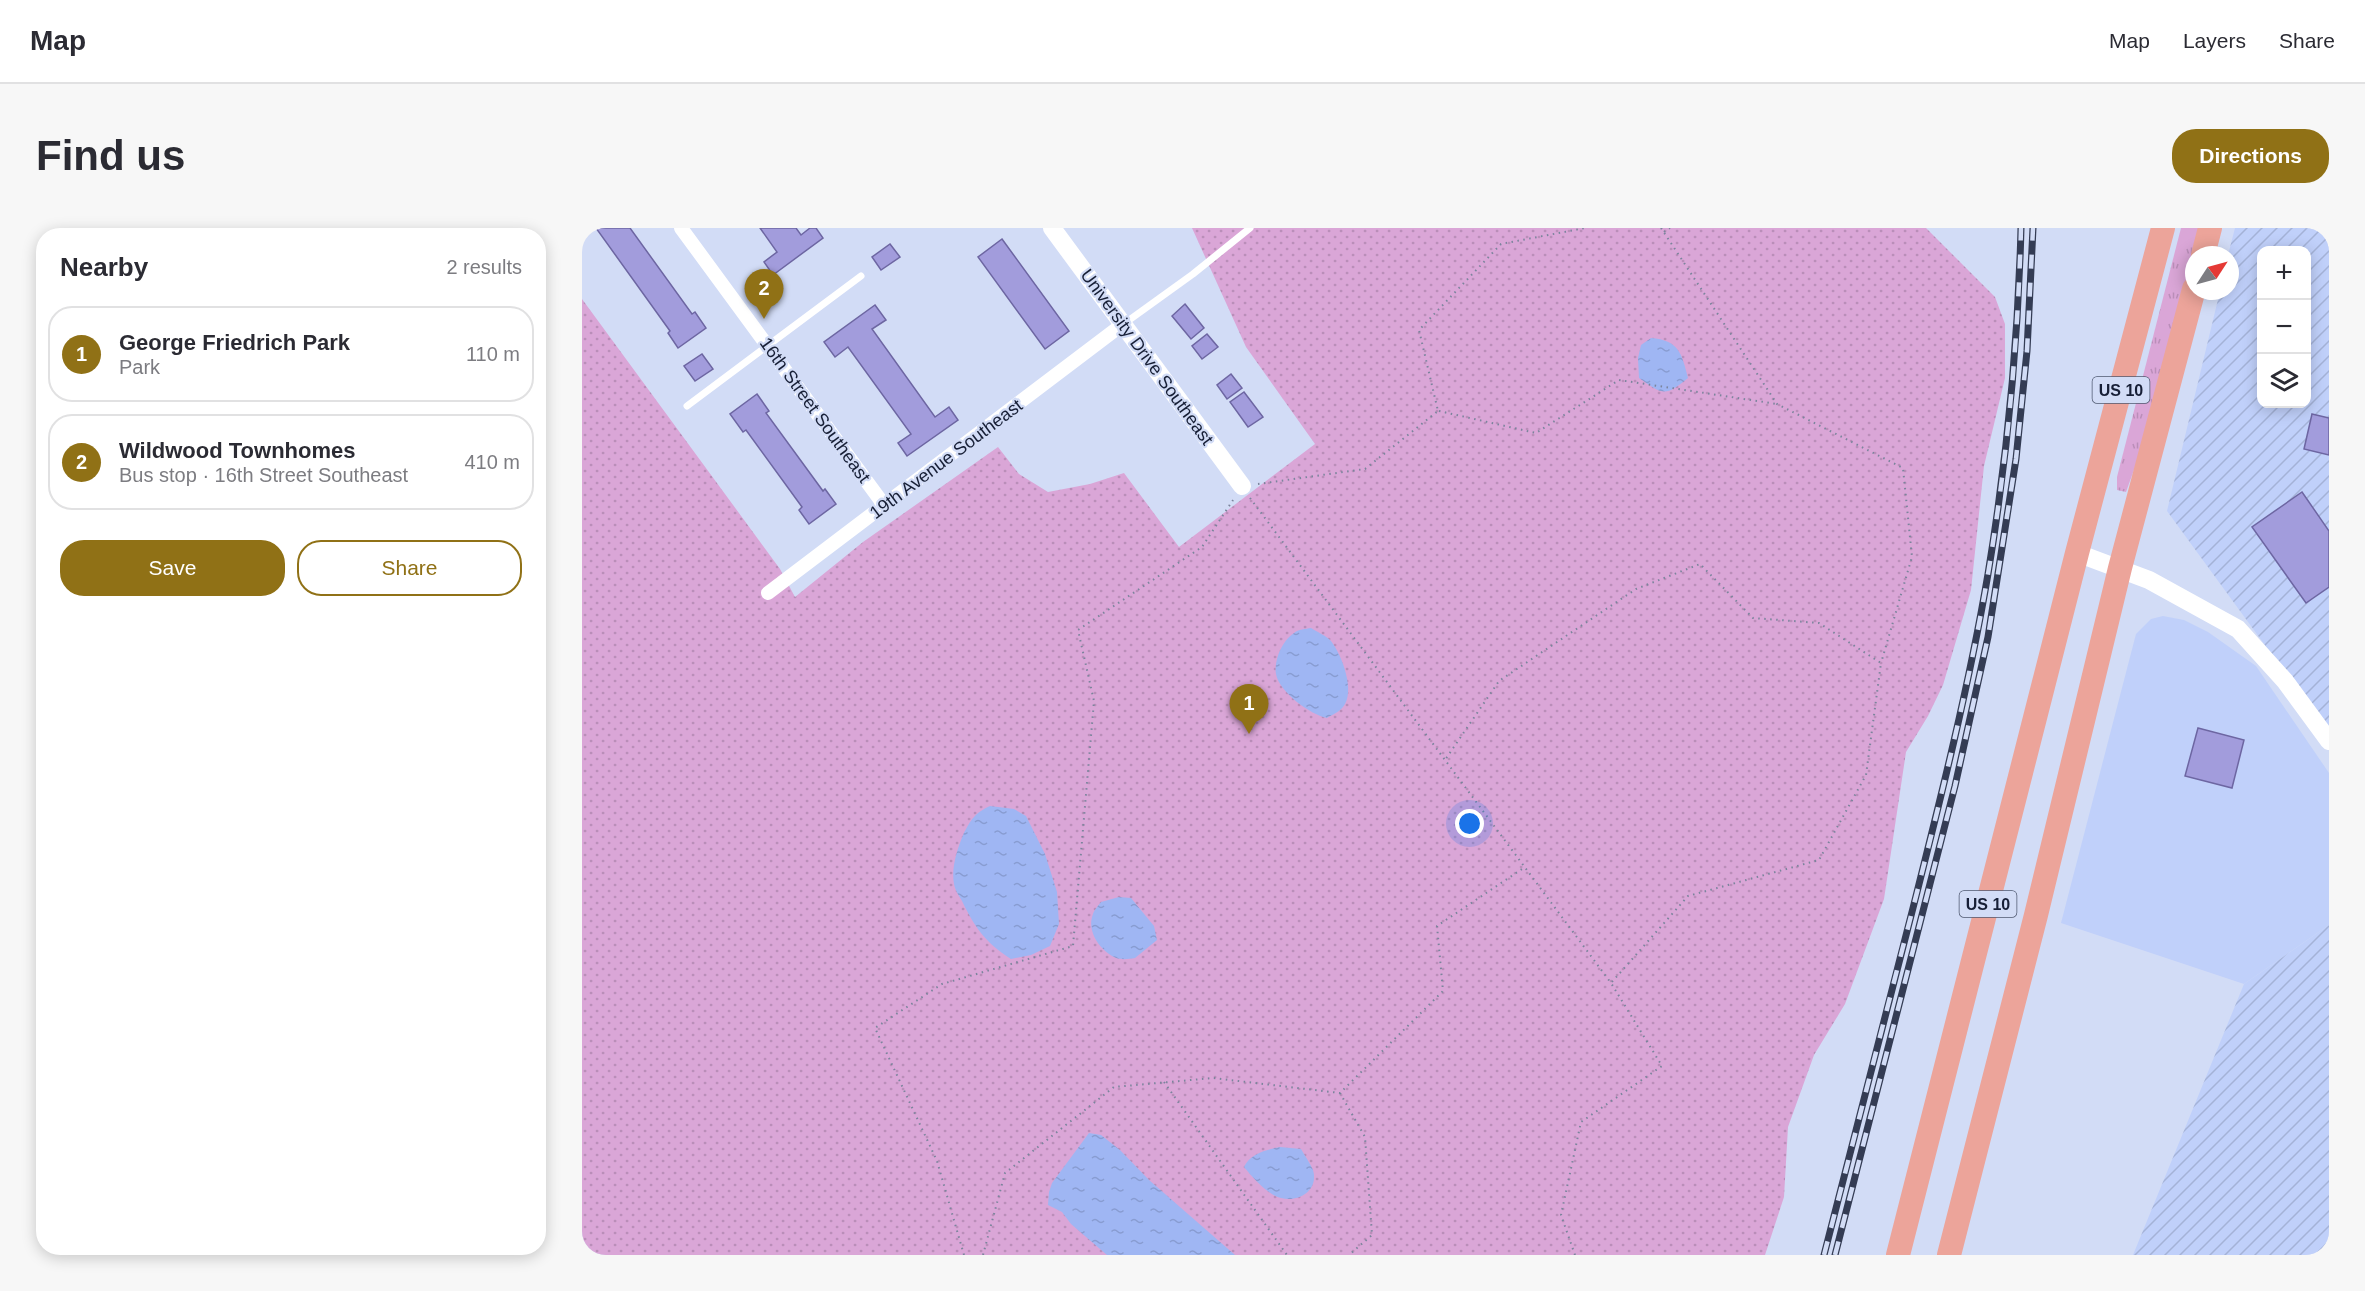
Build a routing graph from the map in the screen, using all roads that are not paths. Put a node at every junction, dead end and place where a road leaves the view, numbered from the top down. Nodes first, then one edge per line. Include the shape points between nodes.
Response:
1 (681, 228) edge
2 (1052, 228) edge
3 (1250, 228) edge
4 (2163, 228) edge
5 (2210, 228) edge
6 (2205, 246) edge
7 (861, 276) dead end
8 (2191, 300) edge
9 (1123, 324) junction
10 (768, 346) junction
11 (687, 406) dead end
12 (1242, 486) road end
13 (884, 506) junction
14 (2077, 552) junction
15 (2120, 568) junction
16 (768, 593) dead end
17 (2329, 741) edge
18 (1898, 1255) edge
19 (1949, 1255) edge

1 - 10 street, 16th Street Southeast
2 - 9 street, University Drive Southeast
3 - 9 lane
4 - 14 highway, US 10
5 - 6 highway
7 - 10 lane
8 - 15 highway, US 10
9 - 12 street, University Drive Southeast
9 - 13 street, 19th Avenue Southeast
10 - 11 lane
10 - 13 street, 16th Street Southeast
13 - 16 street, 19th Avenue Southeast
14 - 15 street
14 - 18 highway, US 10
15 - 17 street via 2238,628 2285,681
15 - 19 highway, US 10

